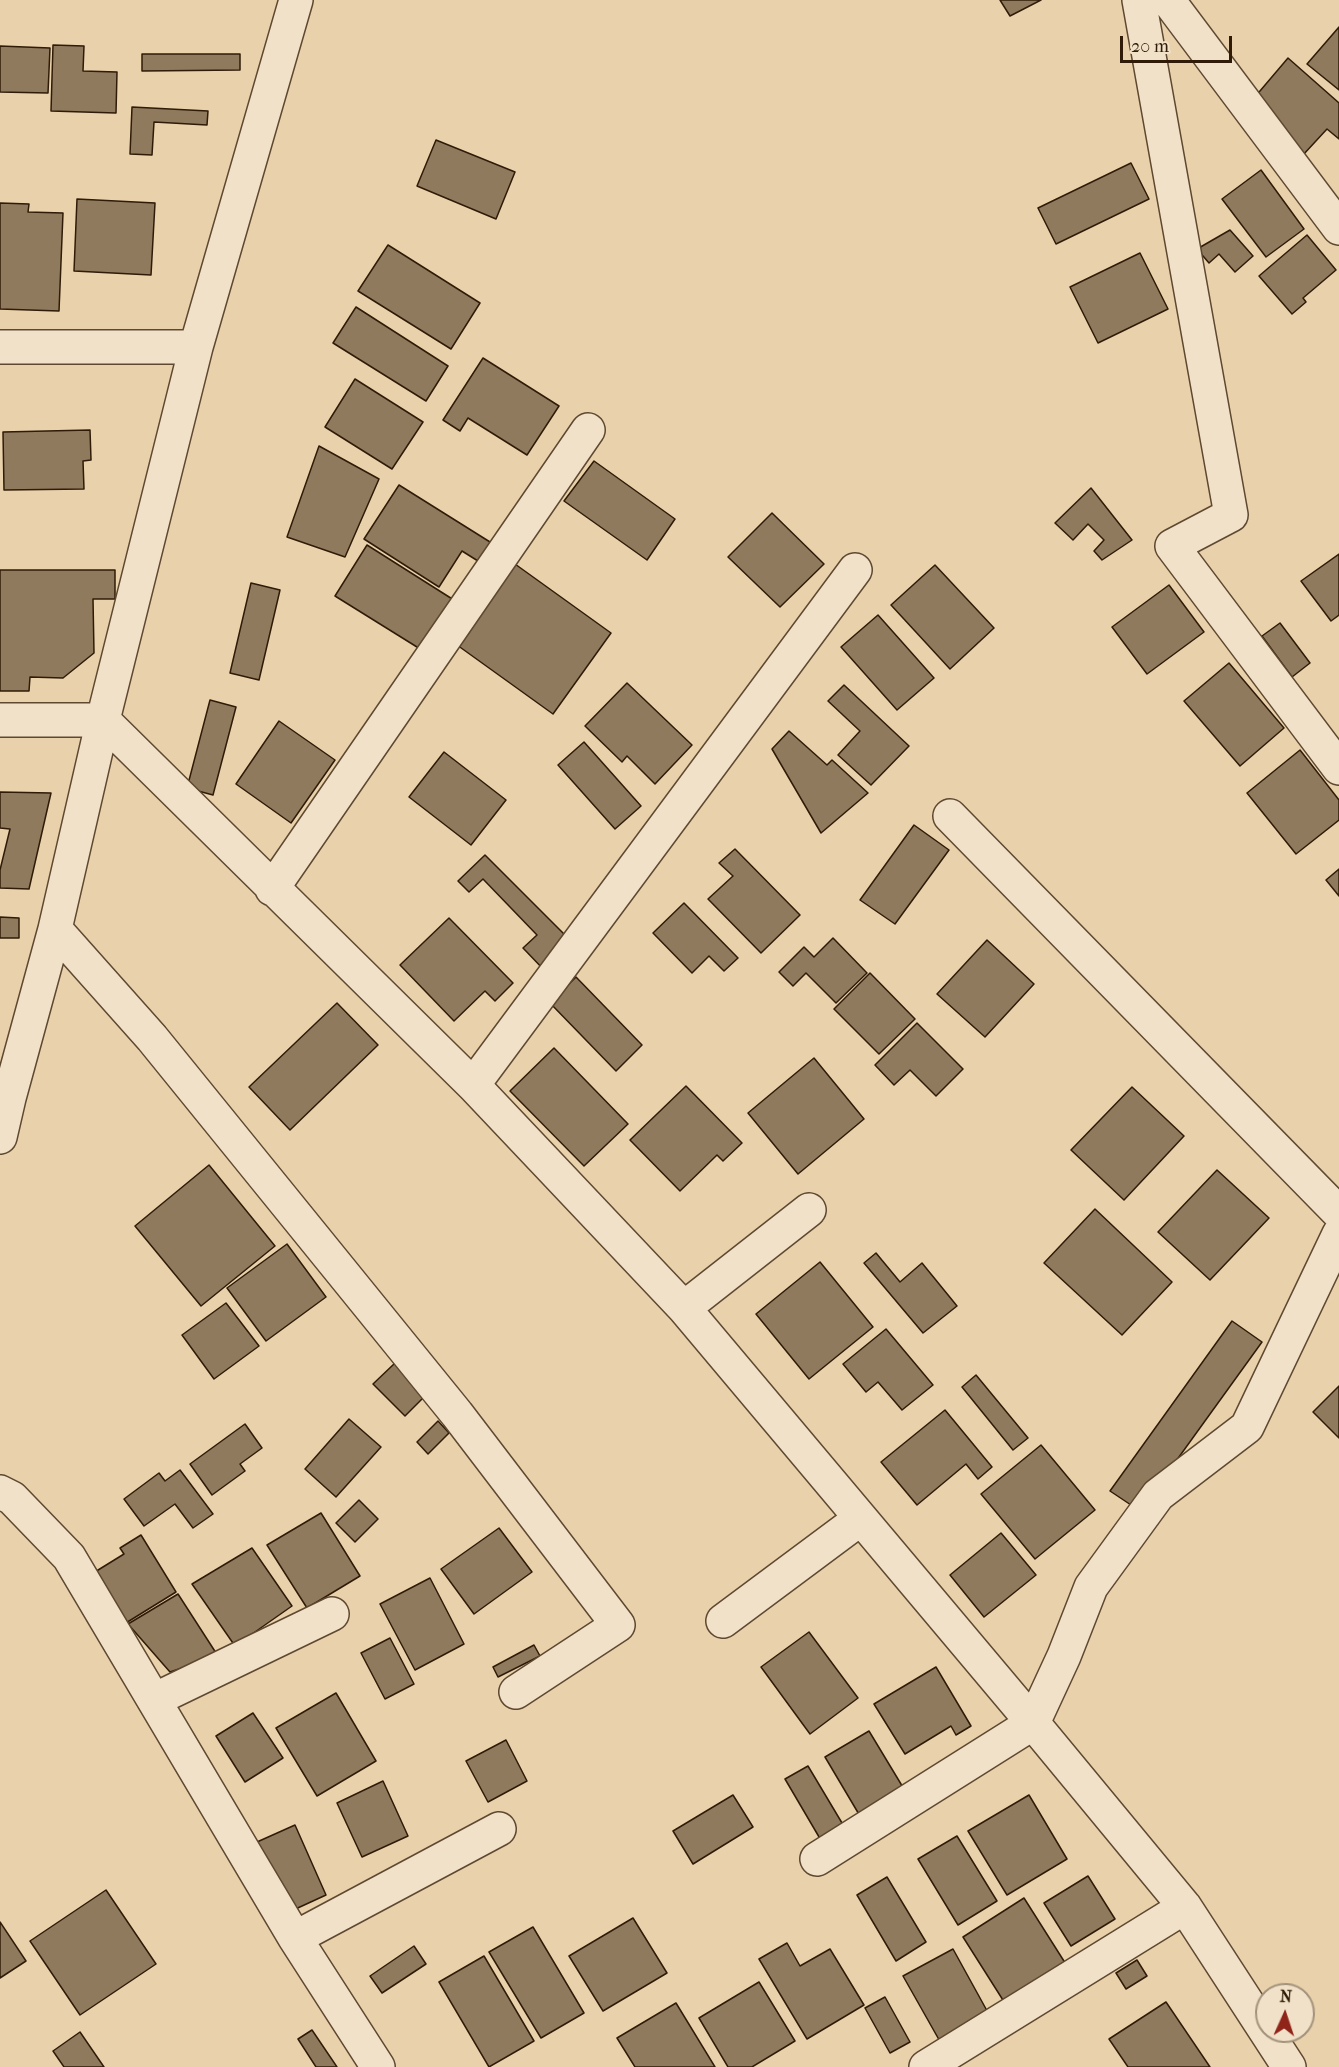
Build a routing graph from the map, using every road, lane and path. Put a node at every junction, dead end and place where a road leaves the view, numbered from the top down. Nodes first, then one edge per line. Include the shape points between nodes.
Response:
1 (296, 0) edge
2 (1139, 0) edge
3 (1168, 0) edge
4 (1339, 228) edge
5 (0, 347) edge
6 (196, 347) junction
7 (588, 430) dead end
8 (855, 570) dead end
9 (0, 720) edge
10 (103, 720) junction
11 (1339, 768) edge
12 (950, 816) dead end
13 (272, 889) junction
14 (55, 929) junction
15 (472, 1085) junction
16 (4, 1098) edge
17 (0, 1137) edge
18 (809, 1210) dead end
19 (1339, 1213) edge
20 (1339, 1234) edge
21 (684, 1308) junction
22 (0, 1492) edge
23 (860, 1519) junction
24 (332, 1614) dead end
25 (723, 1621) dead end
26 (516, 1692) dead end
27 (154, 1700) junction
28 (1033, 1723) junction
29 (498, 1829) dead end
30 (817, 1859) dead end
31 (1185, 1907) junction
32 (295, 1938) junction
33 (378, 2067) edge
34 (926, 2067) edge
35 (1289, 2067) edge

1 - 6 street
2 - 11 street via 1231,514 1172,546
3 - 4 street
5 - 6 street
6 - 10 street
7 - 13 street
8 - 15 street
9 - 10 street
10 - 13 street
10 - 14 street
12 - 19 street
13 - 15 street
14 - 16 street
14 - 26 street via 152,1038 457,1414 618,1625
15 - 21 street
16 - 17 street
18 - 21 street
20 - 28 street via 1247,1427 1158,1496 1091,1587
21 - 23 street
22 - 27 street via 12,1498 69,1557
23 - 25 street
23 - 28 street
24 - 27 street
27 - 32 street
28 - 30 street
28 - 31 street
29 - 32 street
31 - 34 street
31 - 35 street
32 - 33 street

